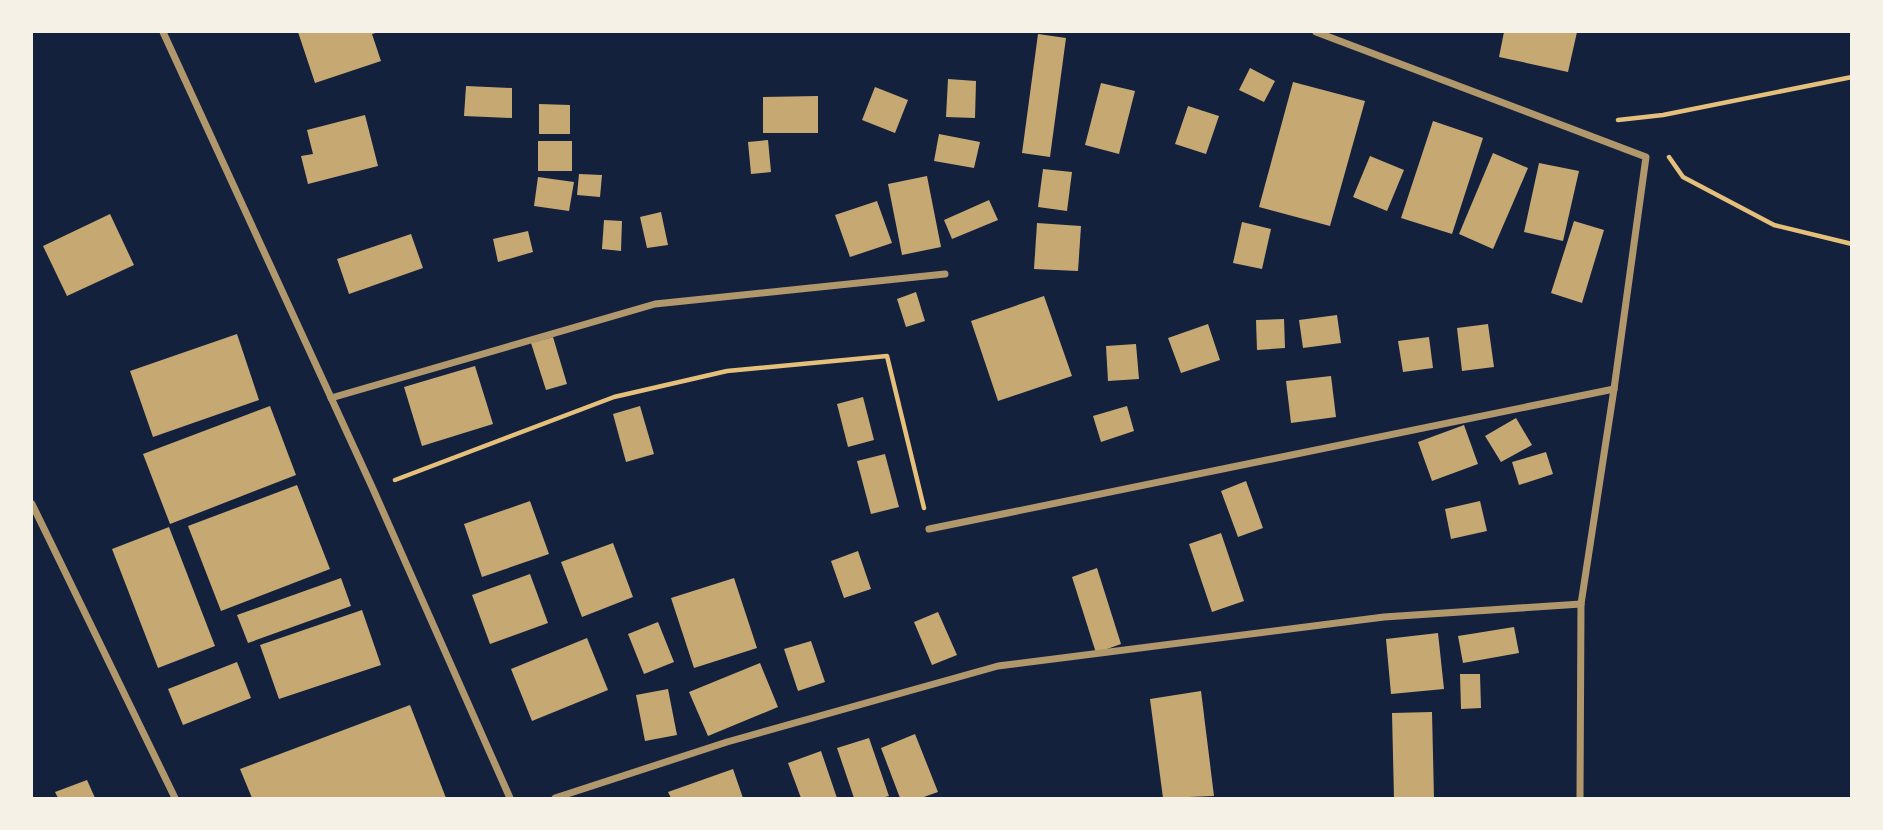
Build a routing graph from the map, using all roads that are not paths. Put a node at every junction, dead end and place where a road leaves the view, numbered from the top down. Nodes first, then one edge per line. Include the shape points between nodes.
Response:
1 (163, 32) edge
2 (1316, 32) edge
3 (945, 274) dead end
4 (1614, 389) junction
5 (331, 398) junction
6 (32, 504) edge
7 (929, 529) road end
8 (1581, 604) junction
9 (175, 799) edge
10 (510, 799) edge
11 (555, 799) edge
12 (1580, 799) edge

1 - 5 street
2 - 4 street via 1646,157
3 - 5 street via 655,304
4 - 7 street
4 - 8 street
5 - 10 street
6 - 9 street
8 - 11 street via 1384,617 998,666 727,742
8 - 12 street

